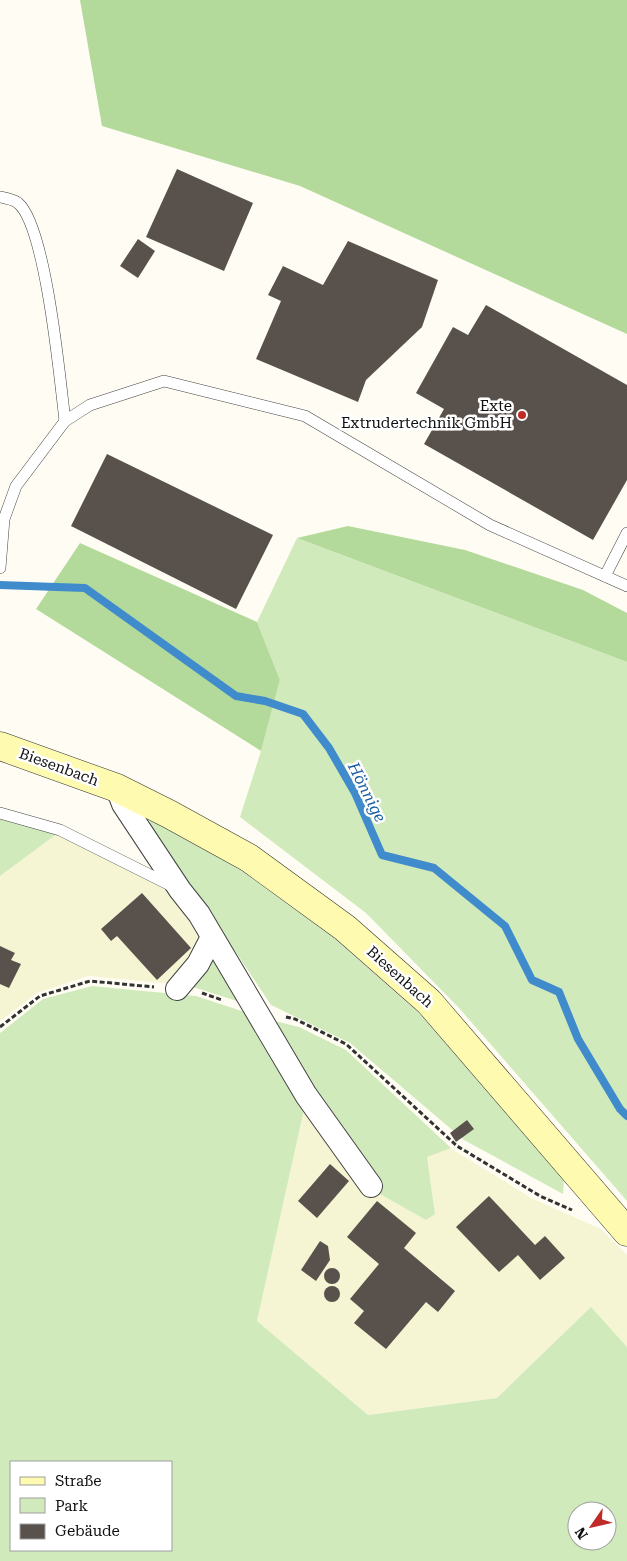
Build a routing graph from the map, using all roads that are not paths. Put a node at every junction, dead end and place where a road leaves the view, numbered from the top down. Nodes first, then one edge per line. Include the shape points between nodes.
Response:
1 (0, 197) edge
2 (65, 421) junction
3 (627, 532) edge
4 (1, 555) edge
5 (0, 568) edge
6 (605, 576) junction
7 (627, 586) edge
8 (0, 746) edge
9 (118, 788) junction
10 (0, 813) edge
11 (180, 890) junction
12 (212, 937) junction
13 (177, 989) road end
14 (371, 1186) dead end
15 (627, 1232) edge

1 - 2 lane via 18,203 35,234 44,270
2 - 4 lane via 16,486 4,519
2 - 6 lane via 90,404 164,381 304,416 490,526
3 - 6 lane
4 - 5 lane
6 - 7 lane
8 - 9 main road, Biesenbach
9 - 11 street, Biesenbach via 123,804
9 - 15 main road, Biesenbach via 248,858 345,928 429,1002
10 - 11 lane via 60,830
11 - 12 street, Biesenbach
12 - 13 street via 198,964
12 - 14 street, Biesenbach via 306,1096

